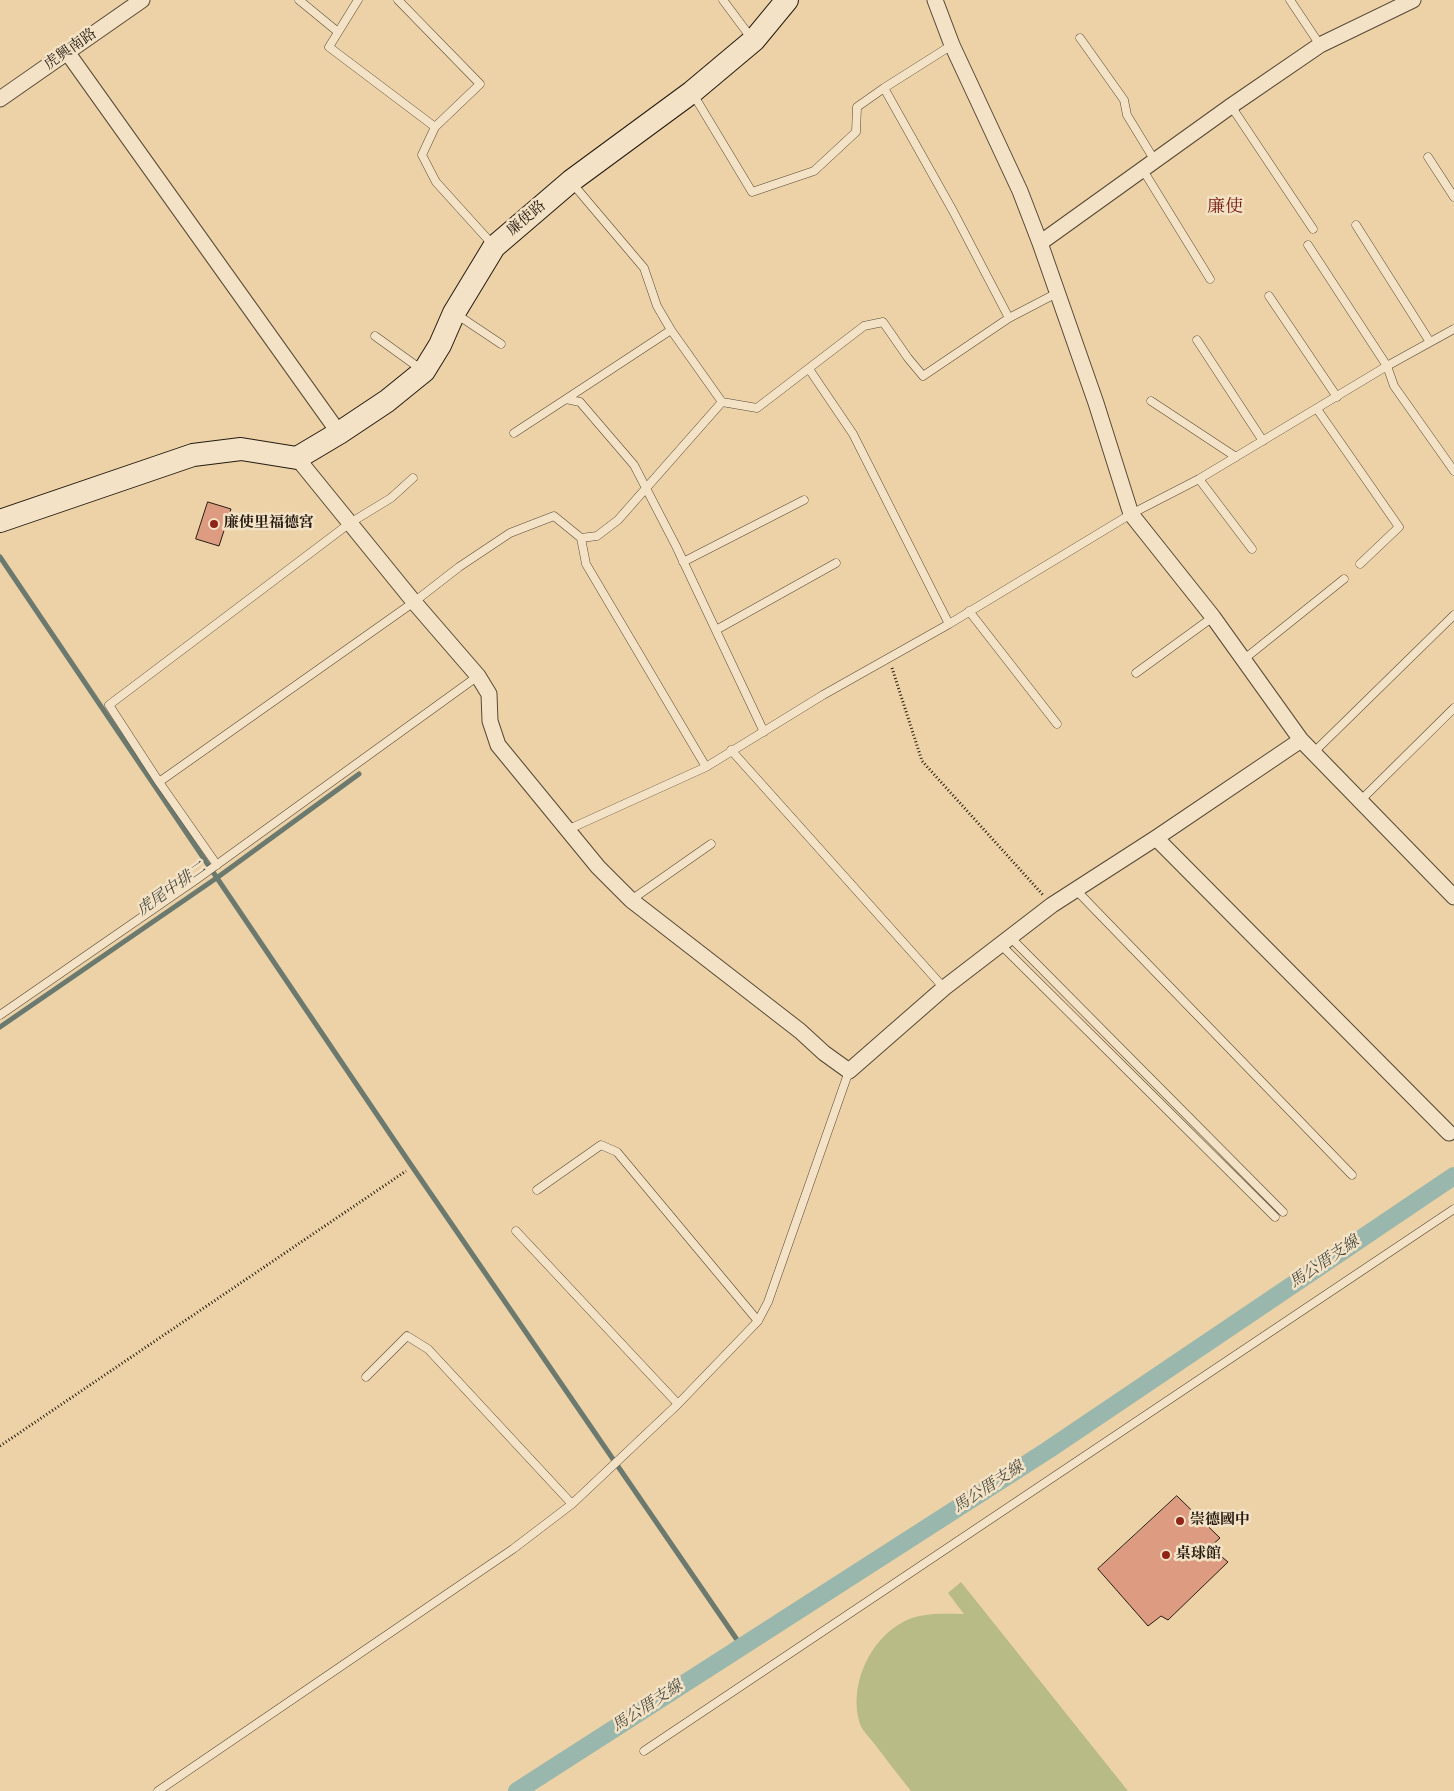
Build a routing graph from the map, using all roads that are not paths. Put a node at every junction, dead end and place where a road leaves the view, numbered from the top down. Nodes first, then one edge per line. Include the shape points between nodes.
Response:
1 (142, 0) edge
2 (299, 0) edge
3 (358, 0) edge
4 (398, 0) edge
5 (723, 0) edge
6 (787, 0) edge
7 (935, 0) edge
8 (1290, 0) edge
9 (1413, 0) edge
10 (1391, 5) edge
11 (338, 32) junction
12 (1080, 38) dead end
13 (754, 40) junction
14 (952, 45) junction
15 (1320, 45) junction
16 (67, 52) junction
17 (884, 88) junction
18 (692, 92) junction
19 (0, 99) edge
20 (1231, 106) junction
21 (435, 126) junction
22 (1428, 157) dead end
23 (1149, 165) junction
24 (571, 182) junction
25 (1454, 197) edge
26 (1356, 226) dead end
27 (1313, 229) dead end
28 (1040, 244) junction
29 (1308, 245) dead end
30 (494, 247) junction
31 (1210, 279) dead end
32 (1057, 293) junction
33 (1268, 296) dead end
34 (454, 313) junction
35 (1009, 318) junction
36 (671, 330) junction
37 (1454, 330) edge
38 (375, 336) dead end
39 (1197, 340) dead end
40 (1430, 342) junction
41 (500, 344) dead end
42 (1388, 366) junction
43 (809, 369) junction
44 (424, 371) junction
45 (1337, 397) junction
46 (566, 399) junction
47 (1151, 401) dead end
48 (722, 402) junction
49 (1317, 409) junction
50 (339, 433) junction
51 (514, 433) dead end
52 (1263, 440) junction
53 (1236, 457) junction
54 (297, 458) junction
55 (1454, 471) edge
56 (413, 478) dead end
57 (1199, 479) junction
58 (647, 489) junction
59 (804, 500) dead end
60 (1131, 514) junction
61 (0, 520) edge
62 (350, 523) junction
63 (581, 538) junction
64 (1252, 549) dead end
65 (683, 562) junction
66 (836, 563) dead end
67 (1360, 564) dead end
68 (1344, 579) dead end
69 (414, 602) junction
70 (969, 611) junction
71 (1454, 614) edge
72 (1213, 618) junction
73 (949, 624) junction
74 (716, 630) junction
75 (1243, 660) junction
76 (1136, 673) dead end
77 (478, 676) junction
78 (1454, 708) edge
79 (1057, 724) dead end
80 (764, 732) junction
81 (1300, 740) junction
82 (731, 750) junction
83 (1313, 753) junction
84 (706, 767) junction
85 (160, 782) junction
86 (1360, 801) junction
87 (567, 830) junction
88 (1156, 838) junction
89 (711, 844) dead end
90 (217, 865) junction
91 (1076, 890) junction
92 (1454, 897) edge
93 (631, 900) junction
94 (1005, 940) junction
95 (944, 988) junction
96 (0, 1015) edge
97 (849, 1071) junction
98 (1449, 1133) dead end
99 (1352, 1175) dead end
100 (537, 1190) dead end
101 (1454, 1209) edge
102 (1283, 1212) dead end
103 (1275, 1217) dead end
104 (516, 1231) dead end
105 (758, 1321) junction
106 (366, 1377) dead end
107 (678, 1404) junction
108 (572, 1504) junction
109 (644, 1751) dead end
110 (158, 1791) edge

1 - 16 street, 虎興南路
2 - 11 lane
3 - 11 lane
4 - 21 lane via 480,84
5 - 13 lane
6 - 13 street, 廉使路
7 - 14 street
8 - 15 lane
9 - 10 street
10 - 15 street
11 - 21 lane via 329,46
12 - 23 lane via 1124,100 1127,115
13 - 18 street, 廉使路
14 - 17 lane
14 - 28 street via 1020,191
15 - 20 street
16 - 19 street, 虎興南路
16 - 50 street
17 - 18 lane via 857,107 856,132 814,171 752,192
17 - 35 lane
18 - 24 street, 廉使路
20 - 23 street
20 - 27 lane
21 - 30 lane via 422,155 436,182
22 - 25 lane
23 - 28 street
23 - 31 lane
24 - 30 street, 廉使路
24 - 36 lane via 644,268 657,306
26 - 40 lane
28 - 32 street
29 - 42 lane
30 - 34 street, 廉使路
32 - 35 lane
32 - 60 street
33 - 45 lane
34 - 41 lane
34 - 44 street, 廉使路
35 - 43 lane via 924,376 883,322 864,326
36 - 46 lane
36 - 48 lane
37 - 40 lane
38 - 44 lane
39 - 52 lane
40 - 42 lane
42 - 45 lane
42 - 55 lane via 1394,386
43 - 48 lane via 757,408
43 - 73 lane via 853,434
44 - 50 street, 廉使路
45 - 49 lane
46 - 51 lane
46 - 58 lane via 580,402 634,465
47 - 53 lane
48 - 58 lane
49 - 52 lane
49 - 67 lane via 1400,526
50 - 54 street, 廉使路
52 - 53 lane
53 - 57 lane
54 - 61 street via 241,450 193,454
54 - 62 street
56 - 62 lane via 391,498
57 - 60 lane
57 - 64 lane
58 - 63 lane via 618,520 597,536
58 - 65 lane
59 - 65 lane
60 - 70 lane
60 - 72 street
62 - 69 street
62 - 85 lane via 109,705
63 - 69 lane via 554,516 510,533
63 - 84 lane via 586,564
65 - 74 lane
66 - 74 lane
68 - 75 lane
69 - 77 street
69 - 85 lane
70 - 73 lane
70 - 79 lane
71 - 83 lane
72 - 75 street
72 - 76 lane
73 - 80 lane
74 - 80 lane
75 - 81 street
77 - 87 street via 489,694 490,721 498,745
77 - 90 lane
78 - 86 lane
80 - 82 lane
81 - 83 street
81 - 88 street
82 - 84 lane
82 - 95 lane
83 - 86 street
84 - 87 lane
85 - 90 lane
86 - 92 street
87 - 93 street
88 - 91 street
88 - 98 street
89 - 93 lane
90 - 96 lane
91 - 94 street
91 - 99 lane
93 - 97 street
94 - 95 street
94 - 102 lane
94 - 103 lane
95 - 97 street
97 - 105 lane via 768,1302
100 - 105 lane via 601,1145 617,1152
101 - 109 lane
104 - 107 lane
105 - 107 lane
106 - 108 lane via 407,1336 428,1349
107 - 108 lane
108 - 110 lane via 513,1549

